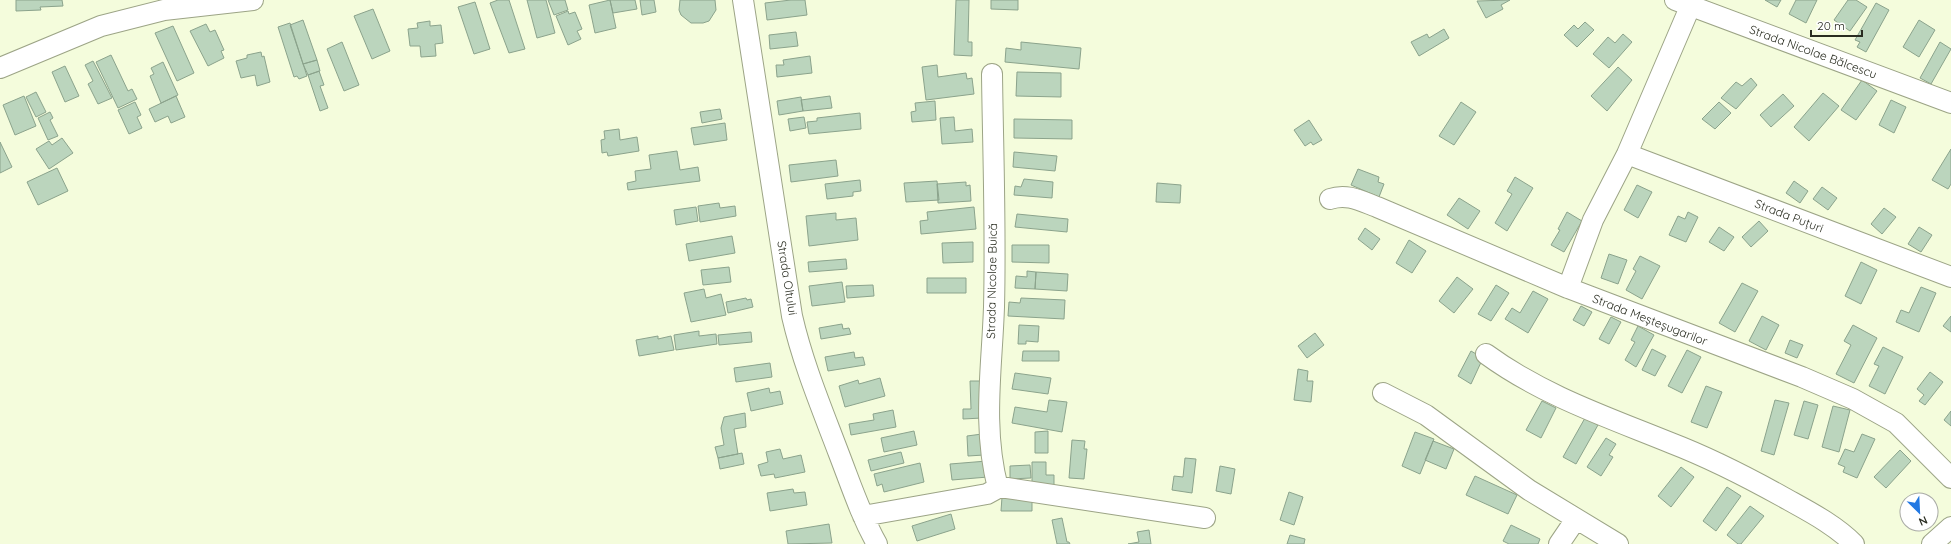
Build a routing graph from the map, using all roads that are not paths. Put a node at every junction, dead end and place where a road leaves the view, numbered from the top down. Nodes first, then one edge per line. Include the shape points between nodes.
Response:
1 (253, 0) edge
2 (743, 0) edge
3 (1682, 3) edge
4 (0, 68) edge
5 (992, 74) dead end
6 (1951, 103) edge
7 (1627, 154) junction
8 (1330, 199) dead end
9 (1951, 277) edge
10 (1568, 288) junction
11 (1486, 354) dead end
12 (1383, 393) dead end
13 (1951, 478) edge
14 (998, 488) junction
15 (863, 516) junction
16 (1205, 518) dead end
17 (1576, 519) junction
18 (1951, 527) edge
19 (877, 544) edge
20 (1558, 544) edge
21 (1618, 544) edge
22 (1854, 544) edge
23 (1932, 544) edge

1 - 4 street via 164,10 101,26
2 - 15 street, Strada Oltului via 792,316 799,345
3 - 6 street, Strada Nicolae Bălcescu
3 - 7 street
5 - 14 street, Strada Nicolae Buică via 994,308 988,414
7 - 9 street, Strada Puțuri
7 - 10 street via 1593,220
8 - 10 street, Strada Meșteșugarilor via 1339,196 1349,197 1377,207
10 - 13 street, Strada Meșteșugarilor via 1802,377 1866,405 1902,427
11 - 22 street via 1509,371 1568,402 1673,444 1766,487 1822,519
12 - 17 street via 1426,415 1529,490
14 - 15 street via 987,494
14 - 16 street
15 - 19 street, Strada Oltului
17 - 20 street
17 - 21 street
18 - 23 street

